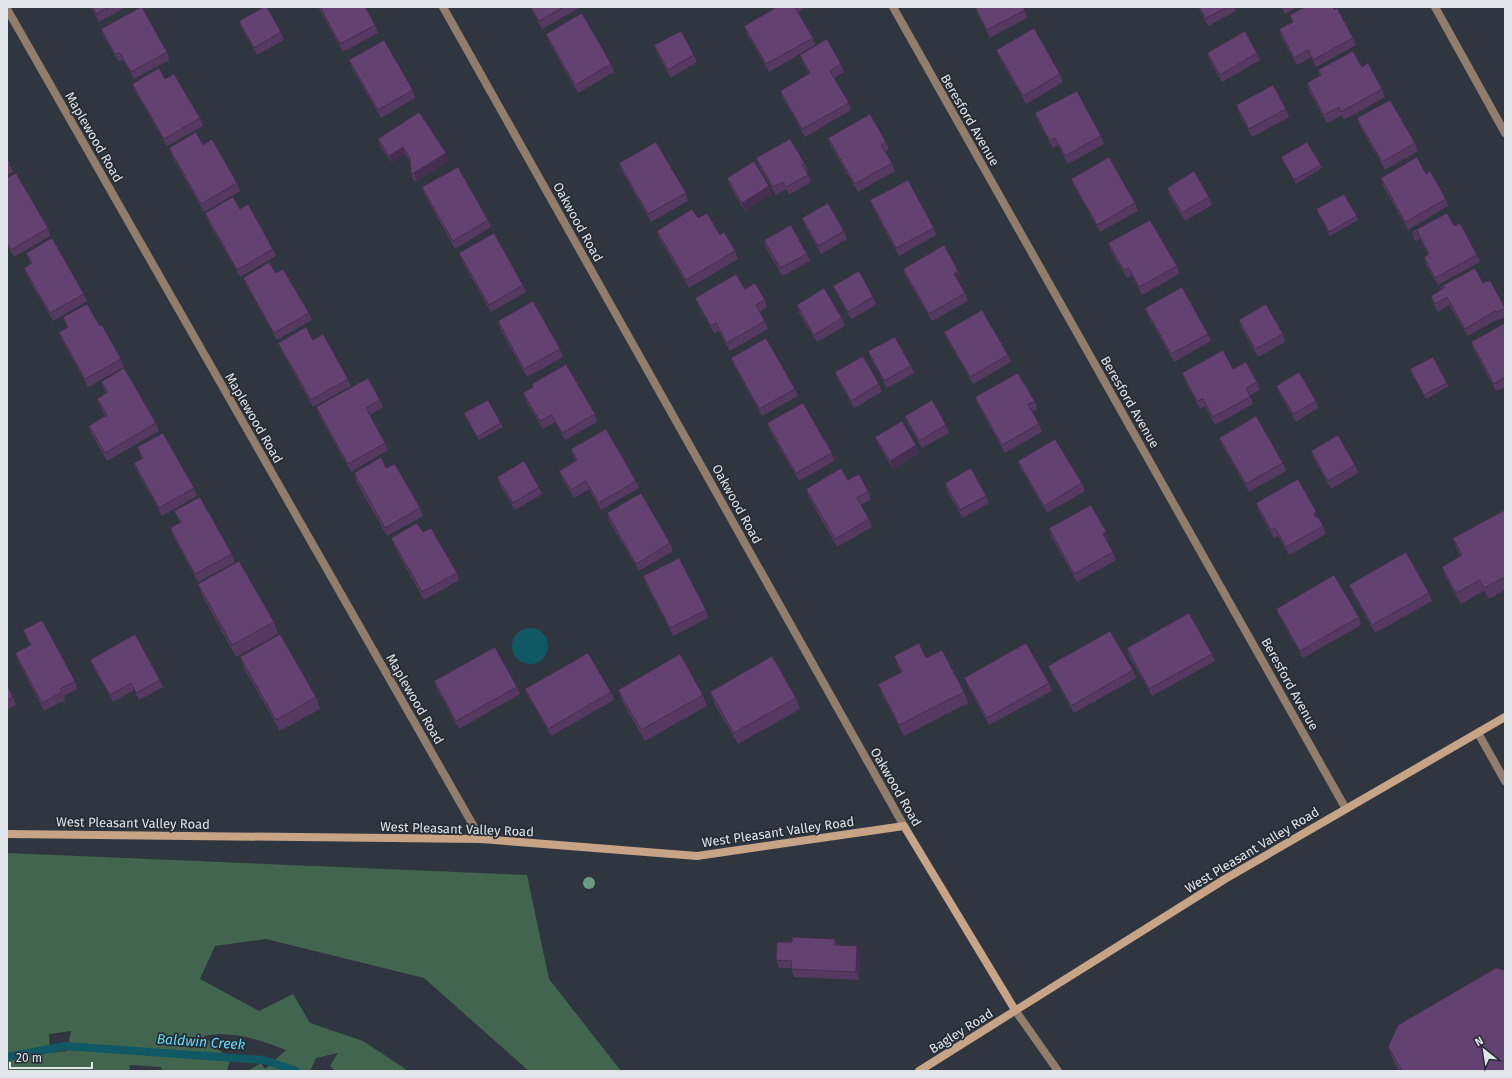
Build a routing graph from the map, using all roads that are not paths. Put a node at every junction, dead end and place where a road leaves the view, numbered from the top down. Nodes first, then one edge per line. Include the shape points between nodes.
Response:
1 (443, 7) edge
2 (893, 7) edge
3 (1435, 7) edge
4 (7, 9) edge
5 (1505, 133) edge
6 (1505, 717) edge
7 (1478, 733) junction
8 (1505, 781) edge
9 (1346, 809) junction
10 (904, 826) junction
11 (7, 834) edge
12 (481, 839) junction
13 (1015, 1010) junction
14 (919, 1071) edge
15 (1058, 1071) edge

1 - 10 street, Oakwood Road
2 - 9 street, Beresford Avenue
3 - 5 street
4 - 12 street, Maplewood Road
6 - 7 street, West Pleasant Valley Road
7 - 8 street
7 - 9 street, West Pleasant Valley Road
9 - 13 street, West Pleasant Valley Road via 1224,879
10 - 12 street, West Pleasant Valley Road via 697,856
10 - 13 street, Oakwood Road
11 - 12 street, West Pleasant Valley Road
13 - 14 street, Bagley Road
13 - 15 street

